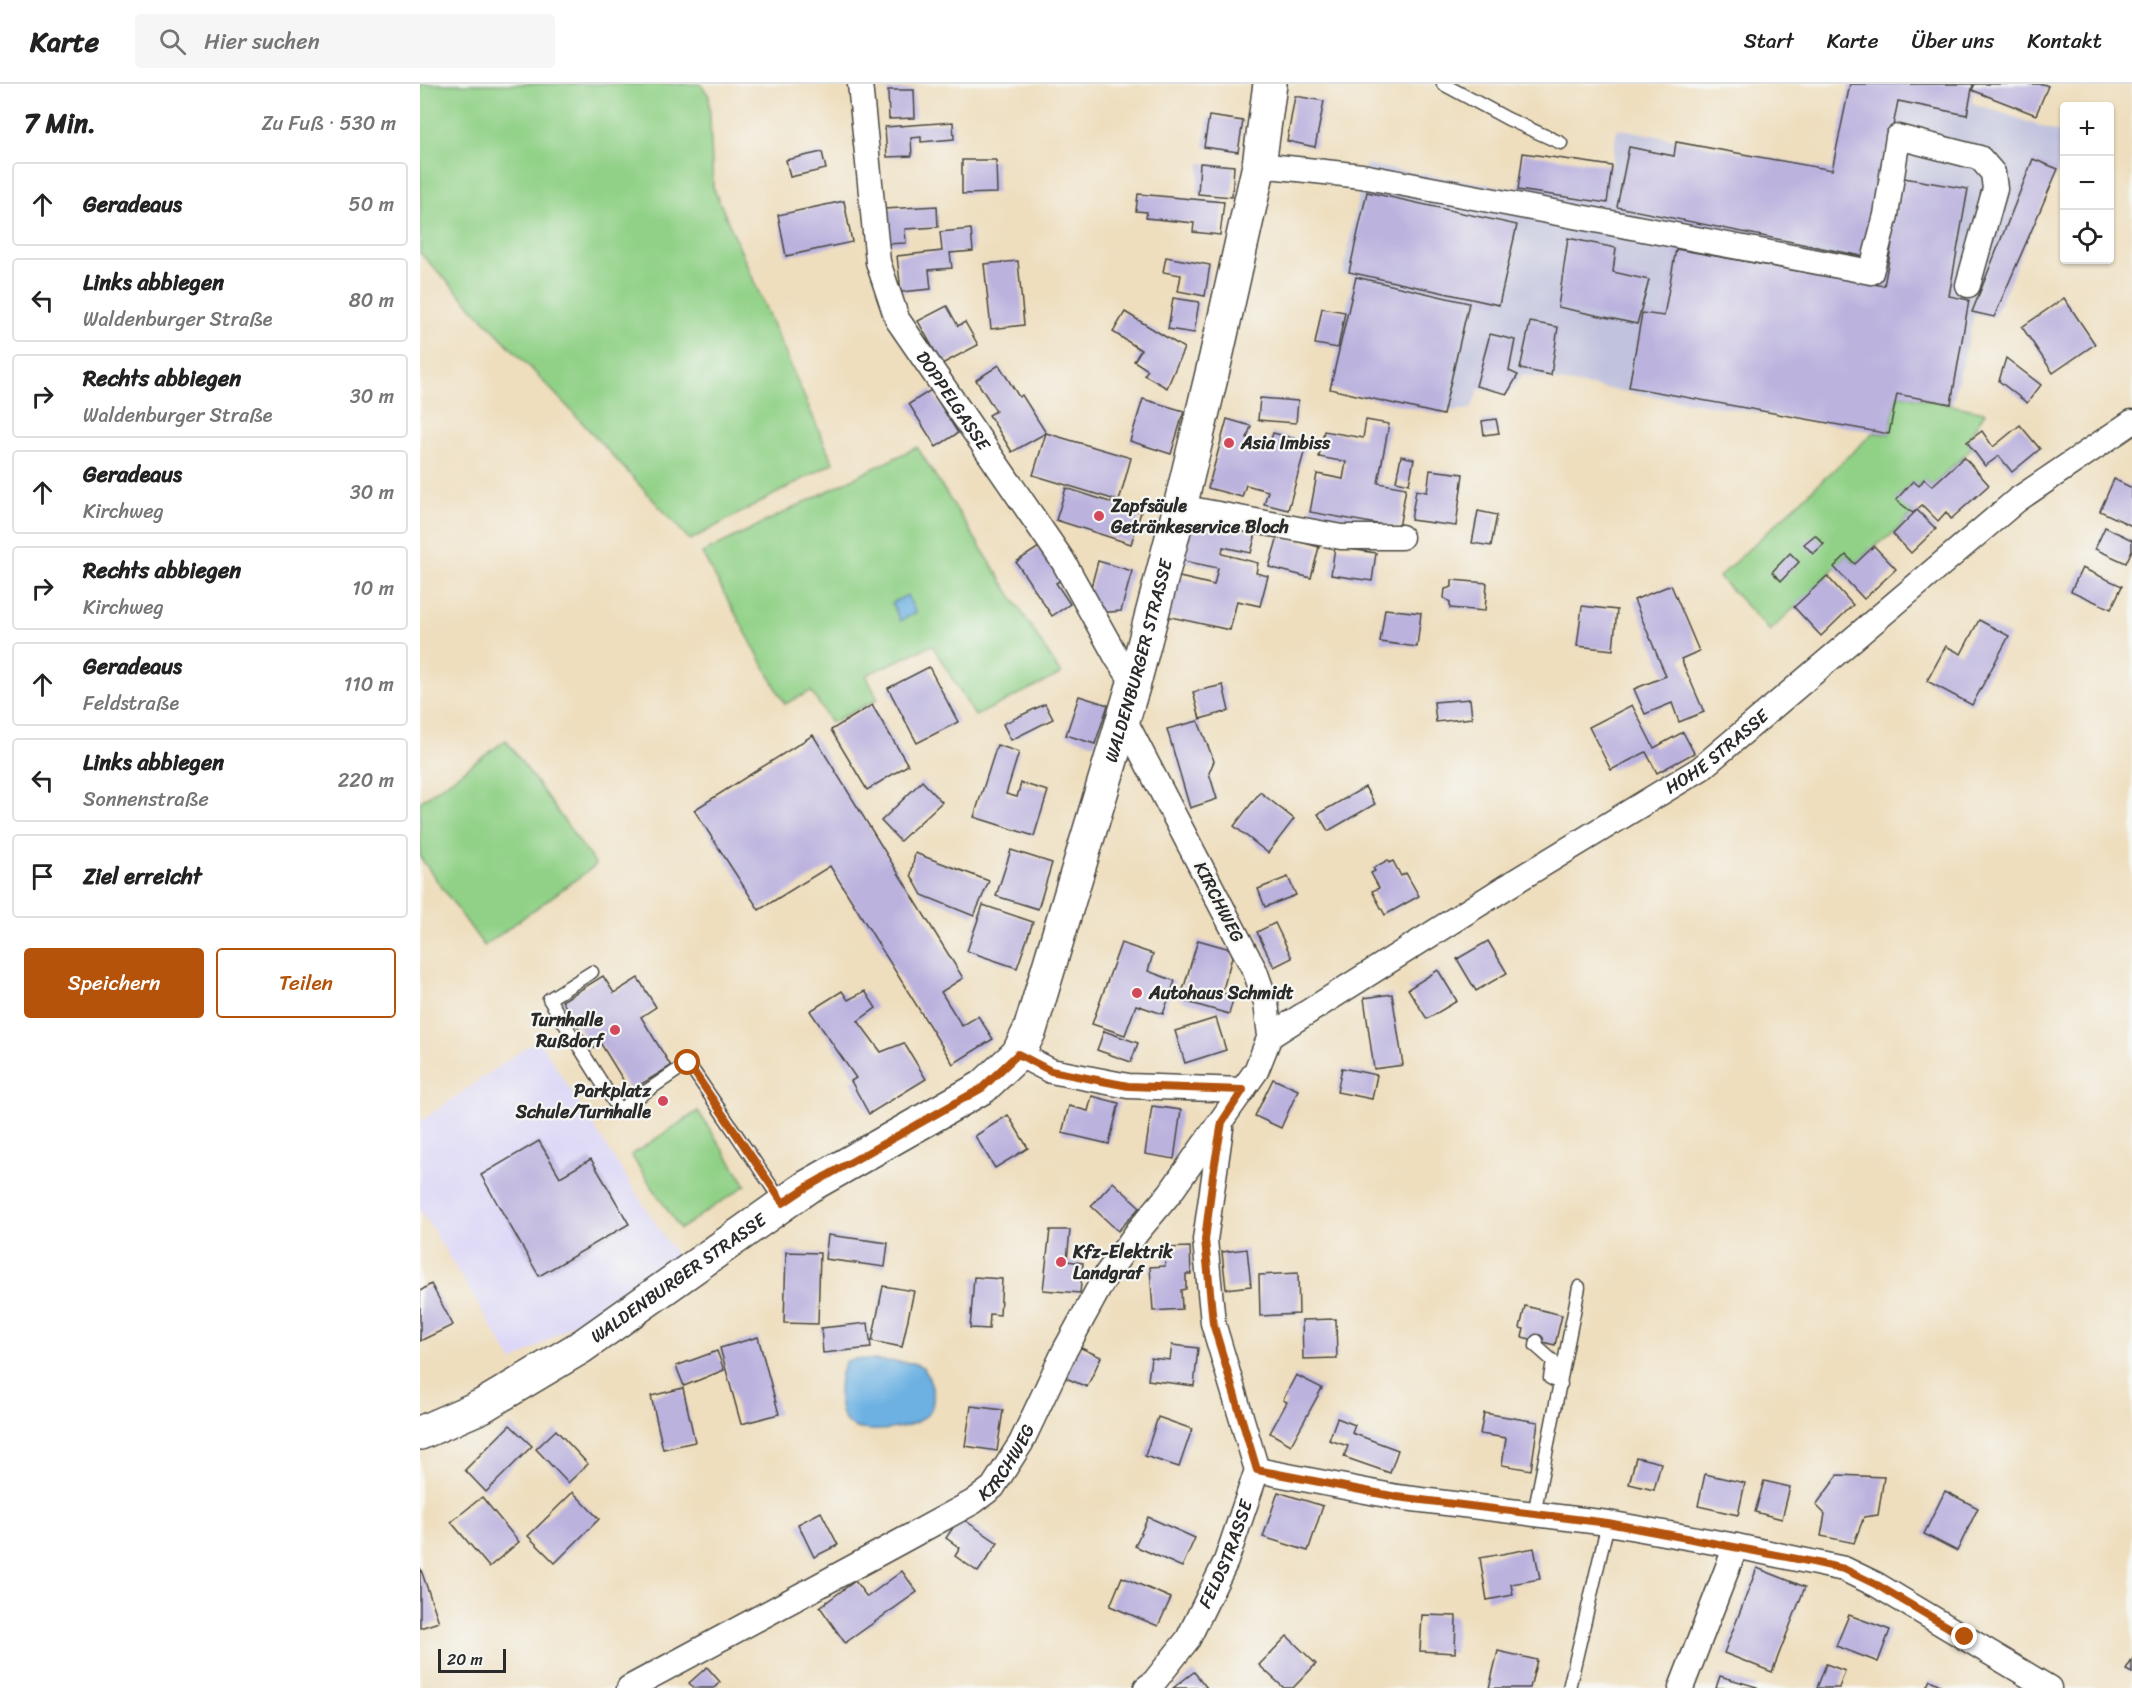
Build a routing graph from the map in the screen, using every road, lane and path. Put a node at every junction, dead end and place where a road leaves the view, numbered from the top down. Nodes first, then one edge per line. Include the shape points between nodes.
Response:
1 (860, 84) edge
2 (1270, 84) edge
3 (1443, 84) edge
4 (1561, 143) dead end
5 (1259, 165) junction
6 (1968, 285) dead end
7 (2132, 422) edge
8 (1180, 507) junction
9 (1401, 537) dead end
10 (1134, 683) junction
11 (1124, 719) junction
12 (592, 972) dead end
13 (1270, 1036) junction
14 (1018, 1054) junction
15 (1243, 1090) junction
16 (1222, 1122) junction
17 (783, 1203) junction
18 (1579, 1287) dead end
19 (1537, 1341) dead end
20 (1561, 1384) junction
21 (420, 1433) edge
22 (1257, 1470) junction
23 (1534, 1514) junction
24 (1608, 1523) junction
25 (1736, 1546) junction
26 (629, 1688) edge
27 (1146, 1688) edge
28 (1569, 1688) edge
29 (1681, 1688) edge
30 (2049, 1688) edge

1 - 10 street, DOPPELGASSE via 878,262 897,319 1063,561
2 - 5 main road, WALDENBURGER STRASSE
3 - 4 lane
5 - 6 street via 1362,176 1871,272 1886,215 1898,137 1980,158 1993,172 1995,189
5 - 8 main road, WALDENBURGER STRASSE
7 - 13 street, HOHE STRASSE via 2017,500 1700,769
8 - 9 street via 1341,537
8 - 10 main road, WALDENBURGER STRASSE
10 - 11 main road, WALDENBURGER STRASSE
11 - 13 street, KIRCHWEG via 1255,971 1266,1002
11 - 14 main road, WALDENBURGER STRASSE via 1030,1030
12 - 17 lane via 549,999 619,1110 688,1063
13 - 15 street, KIRCHWEG via 1256,1071
14 - 15 street via 1051,1071 1128,1086
14 - 17 main road, WALDENBURGER STRASSE via 982,1088
15 - 16 street, KIRCHWEG
16 - 22 street via 1205,1240 1213,1323
16 - 26 street, KIRCHWEG via 1106,1275 1021,1443 993,1487 896,1544
17 - 21 main road, WALDENBURGER STRASSE via 581,1347 482,1406
18 - 20 lane
19 - 20 lane via 1536,1346 1553,1361 1550,1378
20 - 23 lane
22 - 23 street via 1397,1497
22 - 27 street, FELDSTRASSE via 1226,1561 1188,1639
23 - 24 street
24 - 25 street
24 - 28 lane
25 - 29 street
25 - 30 street via 1844,1569

